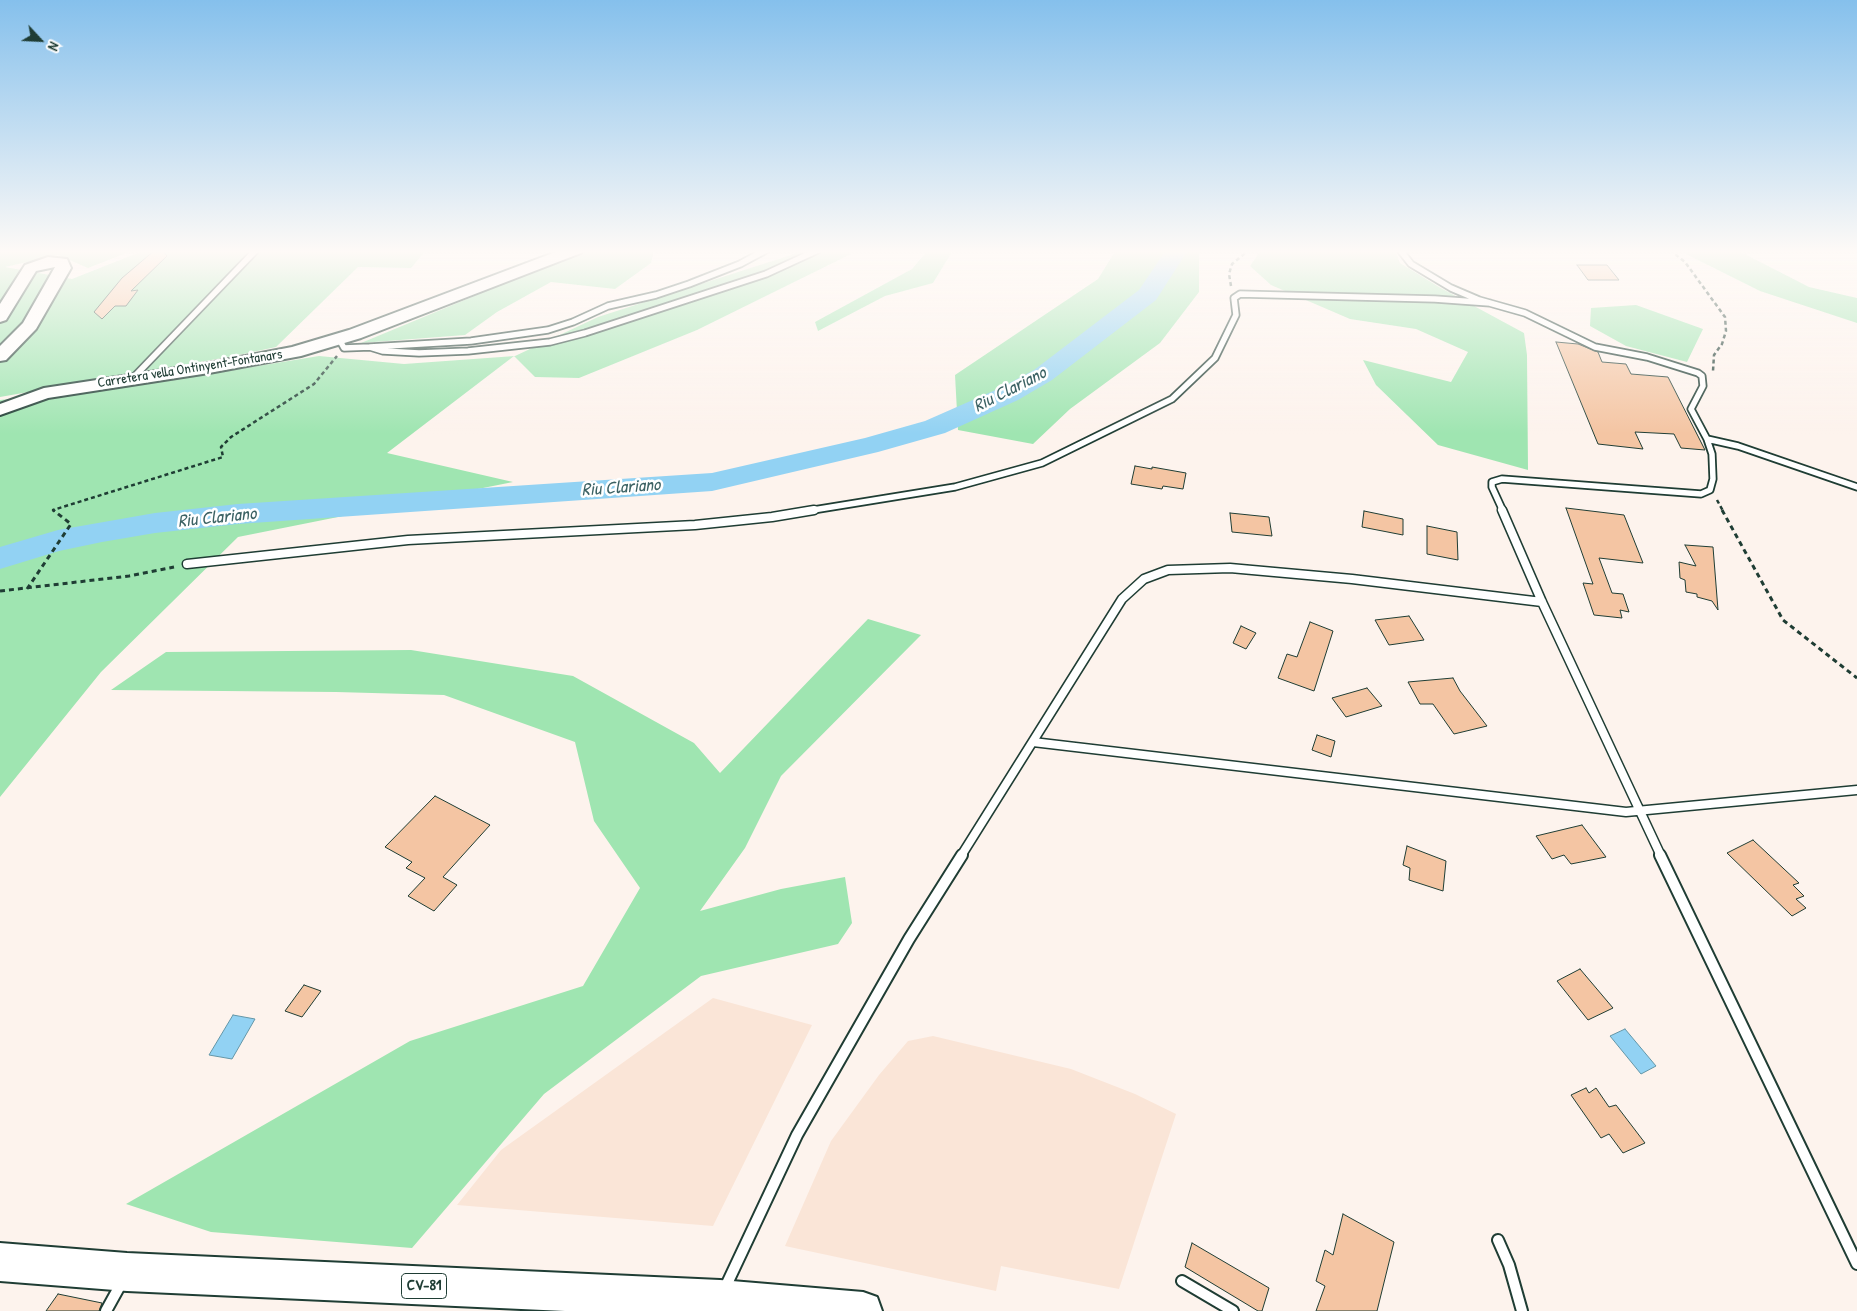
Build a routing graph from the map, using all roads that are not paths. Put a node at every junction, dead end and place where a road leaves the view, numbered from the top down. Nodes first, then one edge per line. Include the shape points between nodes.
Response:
1 (38, 311) edge
2 (197, 311) edge
3 (418, 311) edge
4 (597, 311) edge
5 (652, 311) edge
6 (1236, 311) edge
7 (1522, 311) edge
8 (341, 343) junction
9 (370, 348) junction
10 (0, 356) edge
11 (132, 379) junction
12 (0, 410) edge
13 (1707, 438) junction
14 (1857, 487) edge
15 (187, 564) road end
16 (1542, 602) junction
17 (1033, 742) junction
18 (1857, 790) edge
19 (1640, 812) junction
20 (1498, 1240) dead end
21 (3, 1261) edge
22 (1857, 1264) edge
23 (128, 1272) junction
24 (1182, 1281) dead end
25 (720, 1298) junction
26 (106, 1311) edge
27 (862, 1311) edge
28 (1233, 1311) edge
29 (1522, 1311) edge

1 - 10 street via 30,326
2 - 11 lane
3 - 8 street, Carretera vella Ontinyent-Fontanars
4 - 9 lane via 548,330 471,341
5 - 9 lane via 550,342 419,354
6 - 15 lane via 1215,358 1196,380 1172,399 1042,462 955,487 772,517 686,526 408,540
7 - 13 lane via 1595,347 1646,357 1702,376 1703,386 1691,409
8 - 9 lane
8 - 11 street, Carretera vella Ontinyent-Fontanars
11 - 12 street, Carretera vella Ontinyent-Fontanars via 44,393
13 - 14 lane
13 - 16 lane via 1714,471 1712,487 1707,492 1693,494 1502,479 1492,482 1495,496
16 - 17 lane via 1230,568 1168,570 1144,579 1122,599
16 - 19 lane
17 - 19 lane
17 - 25 lane via 909,939 798,1135
18 - 19 lane
19 - 22 lane
20 - 29 lane
21 - 23 main road, CV-81
23 - 25 main road, CV-81
23 - 26 lane
24 - 28 lane
25 - 27 main road, CV-81

